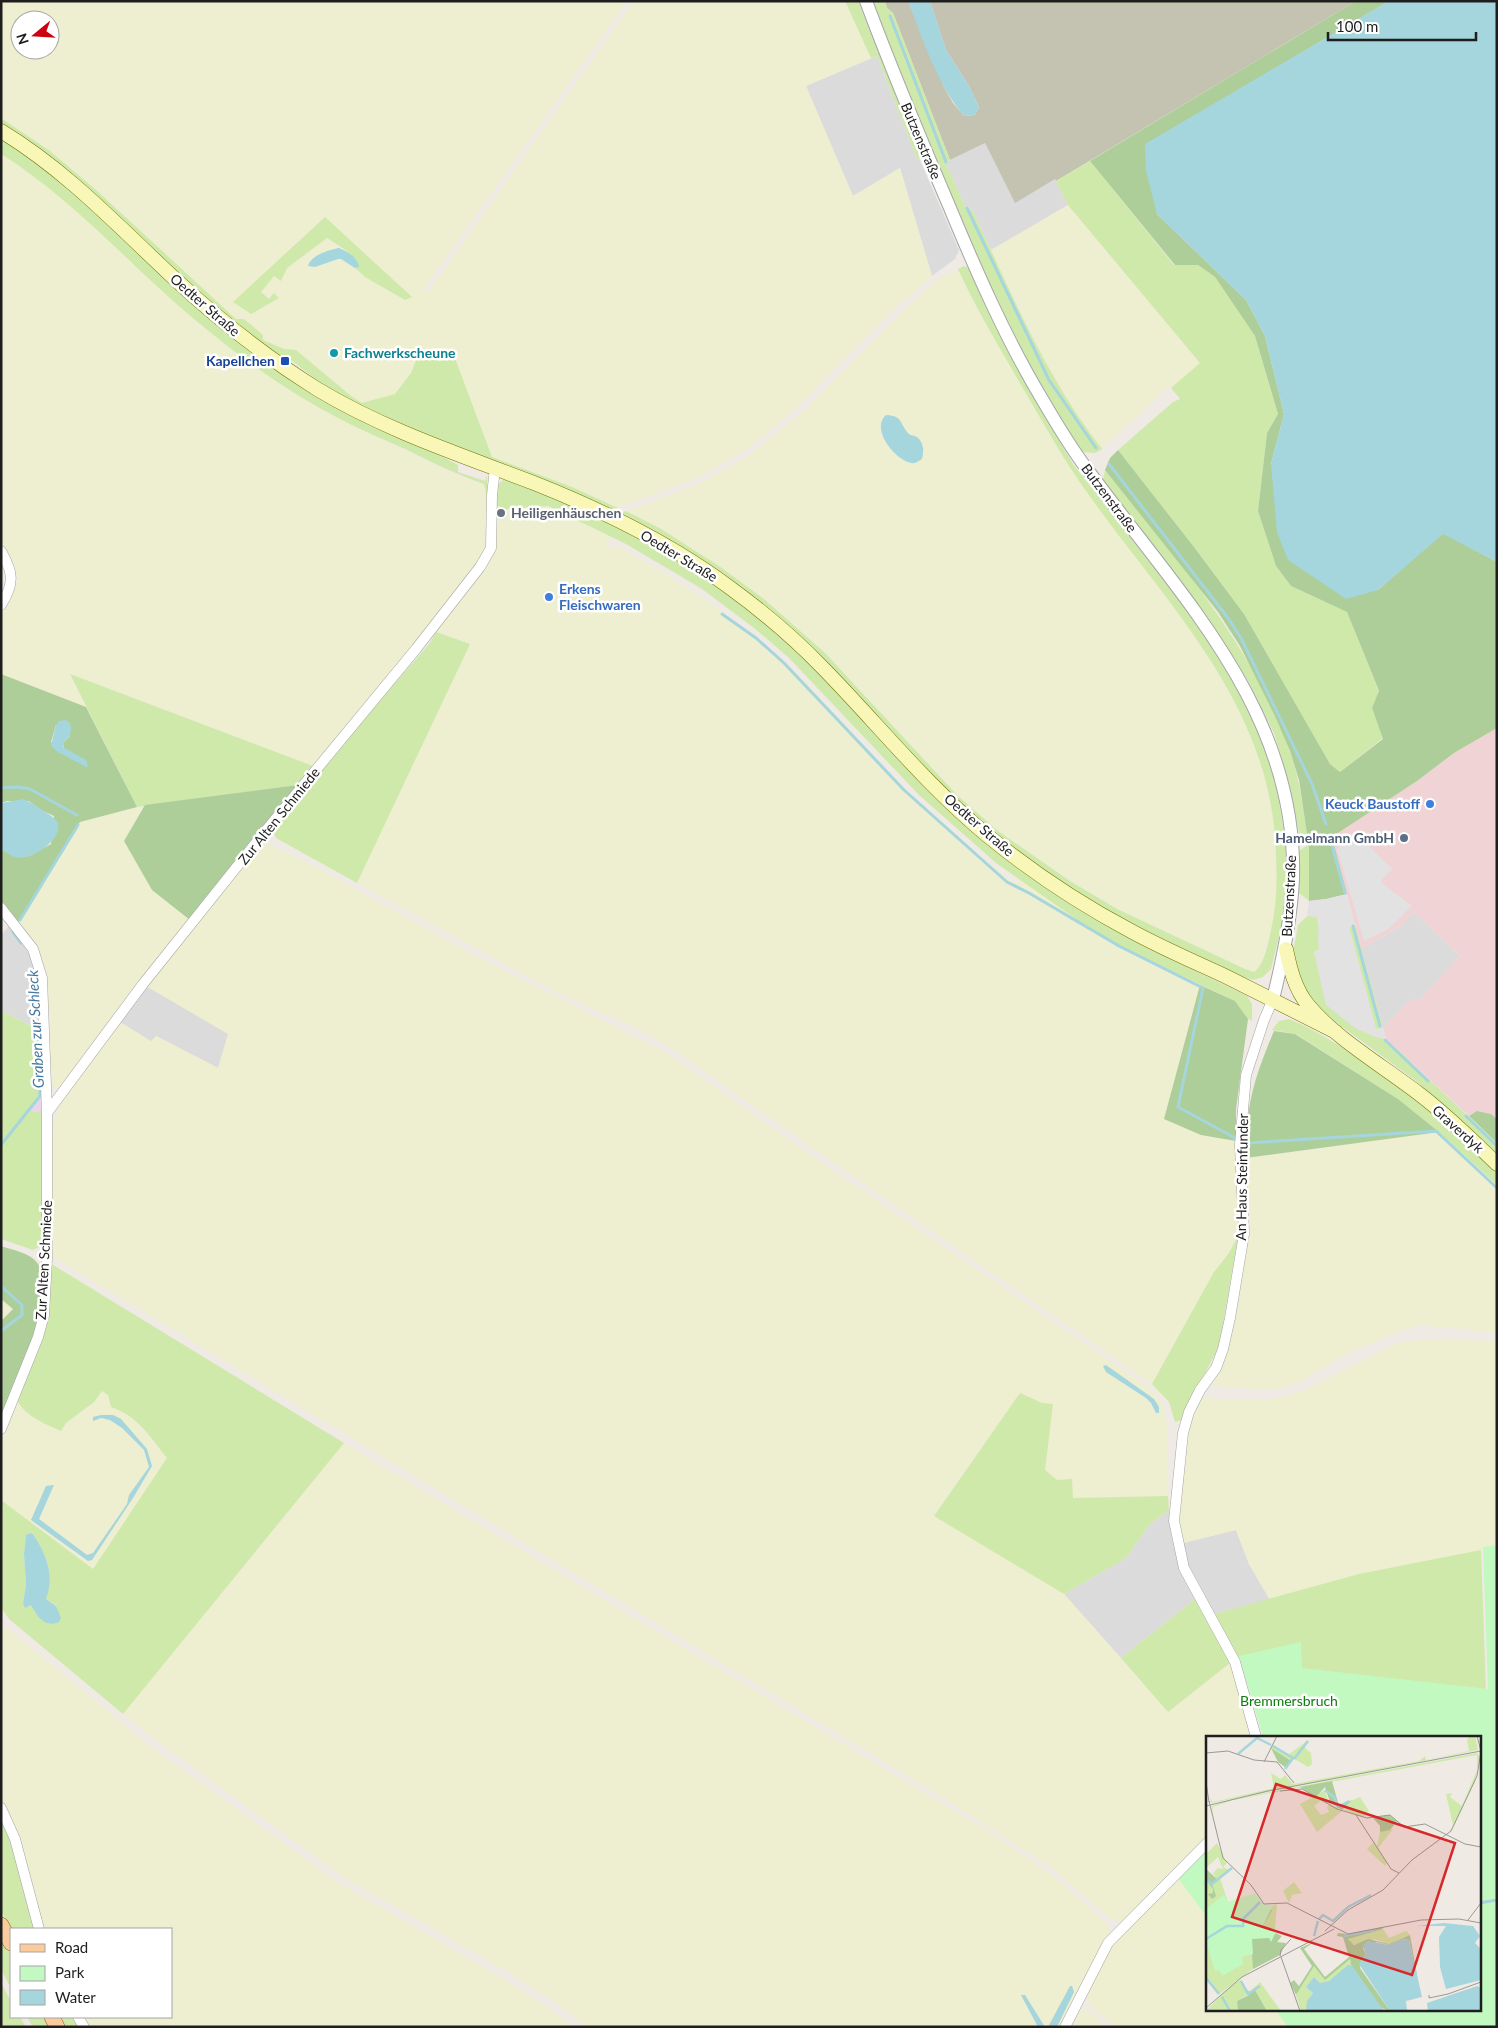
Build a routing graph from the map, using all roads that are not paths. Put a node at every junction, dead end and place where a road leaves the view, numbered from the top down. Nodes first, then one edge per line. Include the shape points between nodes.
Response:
1 (866, 1) edge
2 (1, 131) edge
3 (495, 468) junction
4 (1, 551) edge
5 (1, 605) edge
6 (1, 908) edge
7 (1286, 949) junction
8 (1273, 999) junction
9 (1336, 1032) junction
10 (47, 1113) junction
11 (1497, 1164) edge
12 (1, 1429) edge
13 (1256, 1736) edge
14 (1, 1808) edge
15 (1206, 1844) edge
16 (1, 1925) edge
17 (39, 1928) edge
18 (10, 1942) edge
19 (1065, 2027) edge

1 - 7 street, Butzenstraße via 970,256 1040,397 1088,470 1225,654 1267,734 1284,792 1292,843 1293,878
2 - 3 main road, Oedter Straße via 69,179 212,313 273,360 346,406 427,443
3 - 8 main road, Oedter Straße via 606,515 717,578 795,641 958,809 1013,855 1130,931
3 - 10 street, Zur Alten Schmiede via 491,548 480,567 143,984
4 - 5 street via 12,579
6 - 10 street, Zur Alten Schmiede via 33,949 42,978
7 - 8 street, Butzenstraße
7 - 9 main road via 1296,987 1308,1005
8 - 9 main road
8 - 13 street, An Haus Steinfunder via 1246,1075 1240,1145 1244,1234 1230,1318 1221,1356 1189,1412 1183,1433 1174,1521 1184,1568 1235,1662
9 - 11 main road, Graverdyk via 1420,1094
10 - 12 street, Zur Alten Schmiede via 44,1315
14 - 17 street via 15,1839
15 - 19 street via 1108,1944
16 - 18 main road

